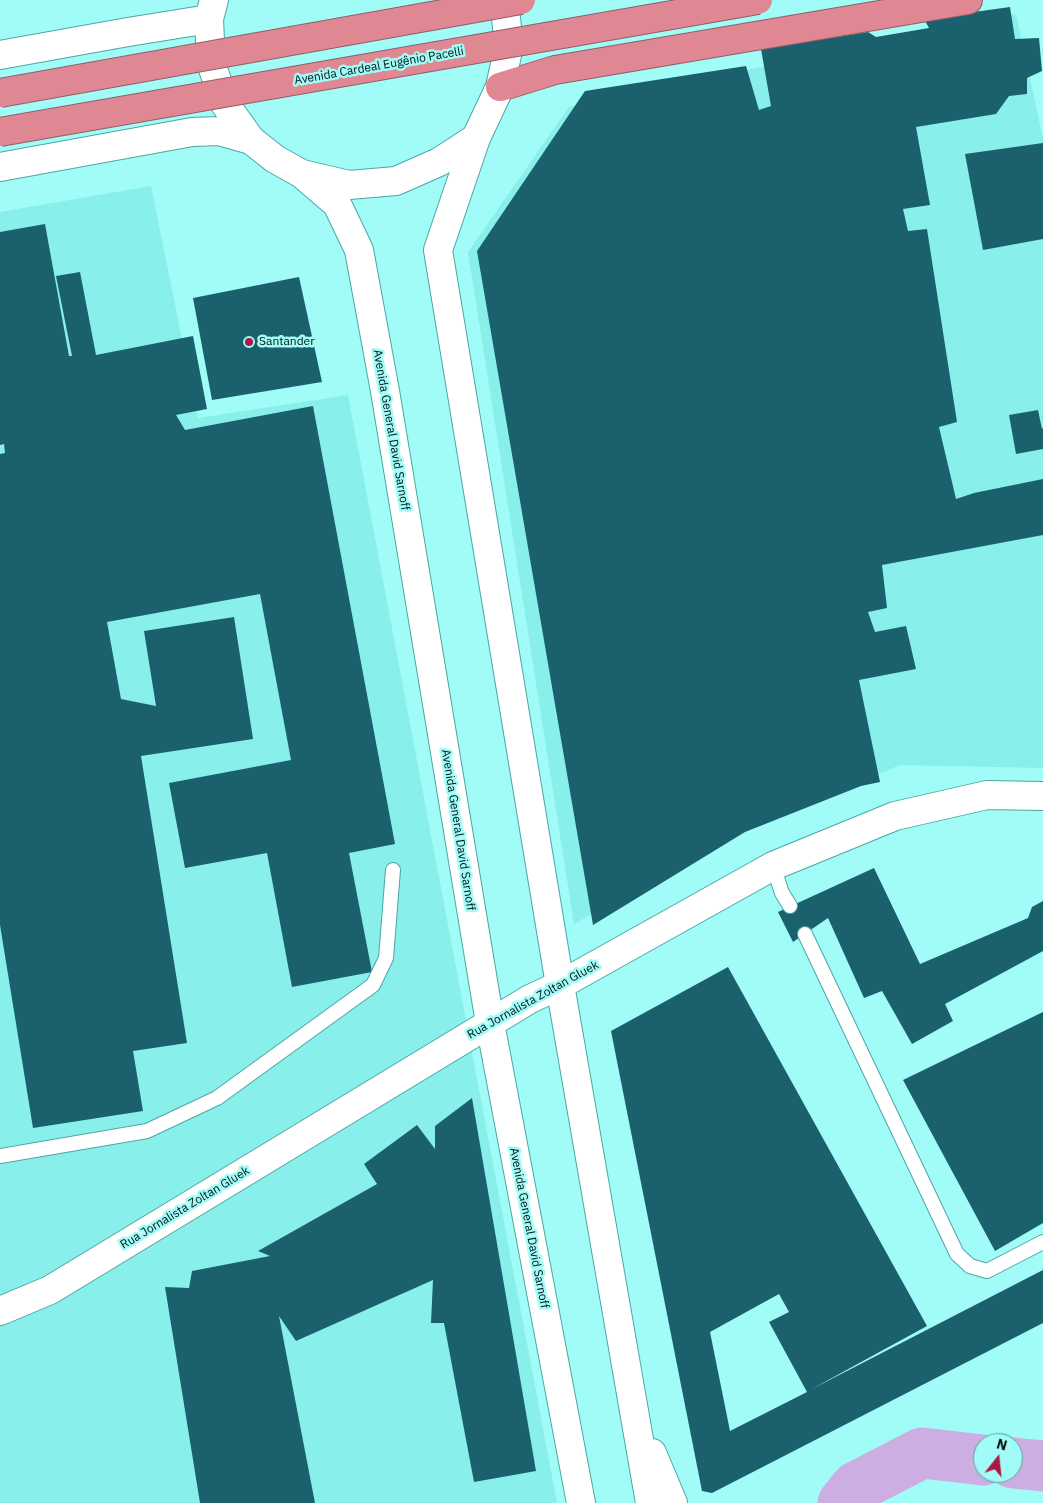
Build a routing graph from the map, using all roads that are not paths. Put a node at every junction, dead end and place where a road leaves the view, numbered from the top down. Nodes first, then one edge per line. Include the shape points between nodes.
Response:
1 (504, 0) edge
2 (521, 0) edge
3 (758, 0) edge
4 (968, 0) edge
5 (211, 10) edge
6 (0, 55) edge
7 (500, 87) junction
8 (0, 93) edge
9 (0, 132) edge
10 (476, 138) junction
11 (251, 140) junction
12 (0, 167) edge
13 (302, 174) junction
14 (1043, 796) edge
15 (772, 866) junction
16 (393, 870) dead end
17 (790, 906) dead end
18 (805, 934) dead end
19 (560, 985) junction
20 (490, 1023) junction
21 (0, 1156) edge
22 (1043, 1242) edge
23 (0, 1311) edge
24 (632, 1403) junction
25 (582, 1503) edge
26 (650, 1503) edge
27 (673, 1503) edge

1 - 7 main road via 509,46
2 - 8 highway, bridge
3 - 9 highway, Avenida Cardeal Eugênio Pacelli, bridge
4 - 7 highway via 555,70
5 - 6 main road via 128,32
5 - 11 main road via 211,63 225,104
7 - 10 main road
10 - 13 main road via 439,162 396,181 348,185
10 - 19 main road via 438,250
11 - 12 main road via 219,131 192,132
11 - 13 main road
13 - 20 main road, Avenida General David Sarnoff via 337,204 359,250
14 - 15 main road, Rua Jornalista Zoltan Gluek via 987,795 895,816
15 - 17 lane
15 - 19 main road, Rua Jornalista Zoltan Gluek
16 - 21 lane via 386,958 373,985 217,1098 147,1132
18 - 22 lane via 957,1254 970,1266 987,1271
19 - 20 main road, Rua Jornalista Zoltan Gluek
19 - 24 main road
20 - 23 main road, Rua Jornalista Zoltan Gluek via 50,1290
20 - 25 main road, Avenida General David Sarnoff
24 - 26 main road
24 - 27 main road

